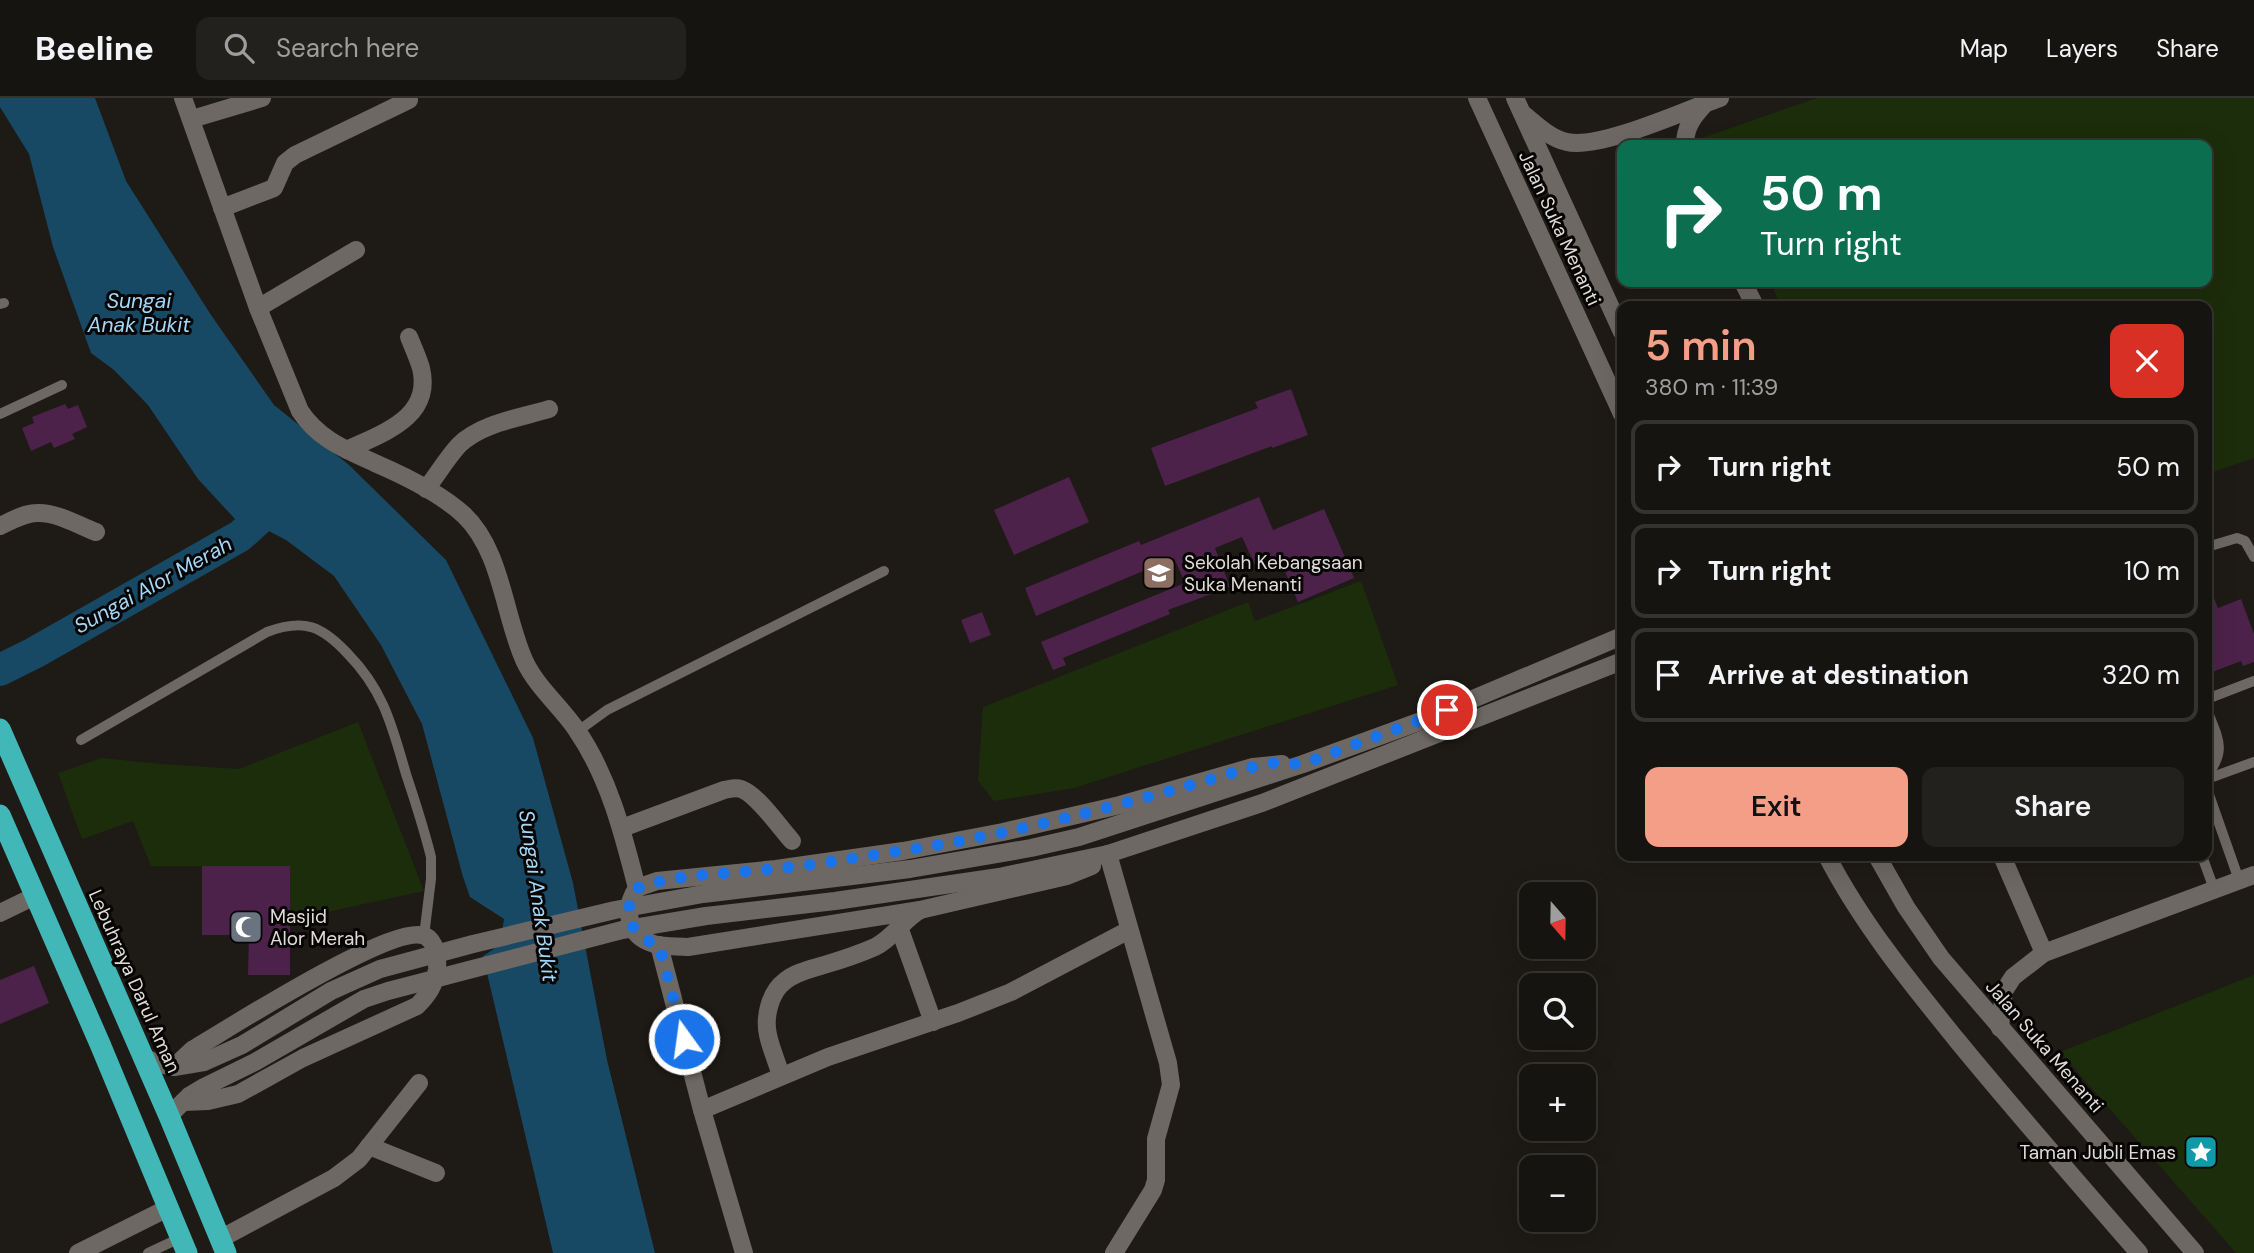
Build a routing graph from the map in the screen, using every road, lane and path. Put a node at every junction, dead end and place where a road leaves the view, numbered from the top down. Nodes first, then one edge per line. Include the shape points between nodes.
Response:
1 (183, 98) edge
2 (262, 98) edge
3 (1477, 98) edge
4 (409, 100) dead end
5 (1713, 101) edge
6 (1519, 105) edge
7 (192, 119) junction
8 (1685, 140) edge
9 (222, 208) junction
10 (356, 250) dead end
11 (258, 308) junction
12 (1617, 321) edge
13 (409, 337) dead end
14 (62, 385) dead end
15 (1617, 403) edge
16 (549, 409) dead end
17 (0, 414) edge
18 (347, 450) junction
19 (426, 489) junction
20 (0, 526) edge
21 (96, 532) dead end
22 (2212, 546) edge
23 (2254, 557) edge
24 (884, 571) dead end
25 (1617, 626) edge
26 (1617, 638) edge
27 (1574, 655) junction
28 (1617, 662) edge
29 (1617, 671) edge
30 (1584, 677) junction
31 (2254, 681) edge
32 (2212, 697) edge
33 (2212, 724) edge
34 (0, 729) edge
35 (578, 731) junction
36 (81, 740) dead end
37 (2254, 762) edge
38 (1303, 764) junction
39 (2212, 769) edge
40 (2212, 775) edge
41 (2212, 800) edge
42 (0, 815) edge
43 (622, 828) junction
44 (792, 841) dead end
45 (1108, 854) junction
46 (1830, 861) edge
47 (1880, 861) edge
48 (2004, 861) edge
49 (2204, 861) edge
50 (2247, 877) edge
51 (637, 888) junction
52 (2214, 889) junction
53 (34, 896) junction
54 (920, 910) junction
55 (0, 913) edge
56 (899, 928) junction
57 (1129, 930) junction
58 (424, 936) junction
59 (659, 945) junction
60 (2044, 953) junction
61 (933, 1022) junction
62 (2000, 1028) junction
63 (143, 1057) junction
64 (174, 1067) junction
65 (781, 1076) junction
66 (419, 1083) dead end
67 (176, 1109) junction
68 (702, 1110) junction
69 (369, 1146) junction
70 (436, 1173) dead end
71 (168, 1208) junction
72 (184, 1245) edge
73 (223, 1246) edge
74 (78, 1253) edge
75 (148, 1253) edge
76 (744, 1253) edge
77 (1114, 1253) edge
78 (2139, 1253) edge
79 (2195, 1253) edge

1 - 7 street
2 - 7 street
3 - 15 street, Jalan Suka Menanti
4 - 9 street via 295,155 285,163 274,188
5 - 6 street via 1583,144 1549,135
5 - 8 street via 1690,119
6 - 12 street, Jalan Suka Menanti
7 - 9 street
9 - 11 street
10 - 11 street
11 - 18 street via 300,411 325,439
13 - 18 street via 423,382 415,408 400,424
14 - 17 lane
16 - 19 street via 466,439
18 - 19 street
19 - 35 street via 466,517 479,536 494,564 530,672
20 - 21 street via 37,513
22 - 23 lane via 2237,538 2245,541
24 - 35 lane via 607,710
25 - 27 street
26 - 27 street
27 - 38 street via 1421,721
28 - 30 street
29 - 30 street
30 - 45 street via 1262,803
31 - 32 lane
33 - 39 lane via 2220,746
34 - 63 highway, Lebuhraya Darul Aman
35 - 43 street
36 - 58 lane via 267,632 296,624 332,636 363,669 389,718 431,857
37 - 40 lane
38 - 51 street via 1253,767 1120,806 1003,832 776,869 657,881
38 - 64 street via 1149,816 1031,848 910,869 703,894 473,944 380,969 331,990 242,1045 204,1062
41 - 50 lane
42 - 53 highway
43 - 44 street via 735,788 751,795
43 - 51 street
45 - 54 street via 1068,876
45 - 57 street
45 - 67 street via 999,877 622,930 412,984 364,999 204,1087
46 - 78 street via 1905,976
47 - 62 street, Jalan Suka Menanti via 1941,958
48 - 60 street
49 - 52 lane
50 - 52 street
51 - 59 street via 629,905 630,923 642,938
52 - 60 street
53 - 55 street
53 - 71 highway
54 - 56 street
54 - 59 street via 688,947
56 - 61 street
56 - 65 street via 875,946 794,975 777,989 766,1020
57 - 61 street via 1033,982
57 - 77 street via 1171,1085 1156,1139 1158,1167 1153,1190
58 - 64 street via 410,935 346,960 192,1050
58 - 67 street via 430,940 438,964 428,994 417,1006 303,1058 238,1094
59 - 68 street
60 - 62 street via 2013,977 2004,991
61 - 65 street
62 - 79 street, Jalan Suka Menanti
63 - 64 street
63 - 67 highway, Lebuhraya Darul Aman
65 - 68 street
66 - 69 street
67 - 73 highway, Lebuhraya Darul Aman
68 - 76 street
69 - 70 street
69 - 73 street via 334,1178
71 - 72 highway
71 - 74 street
72 - 75 lane

